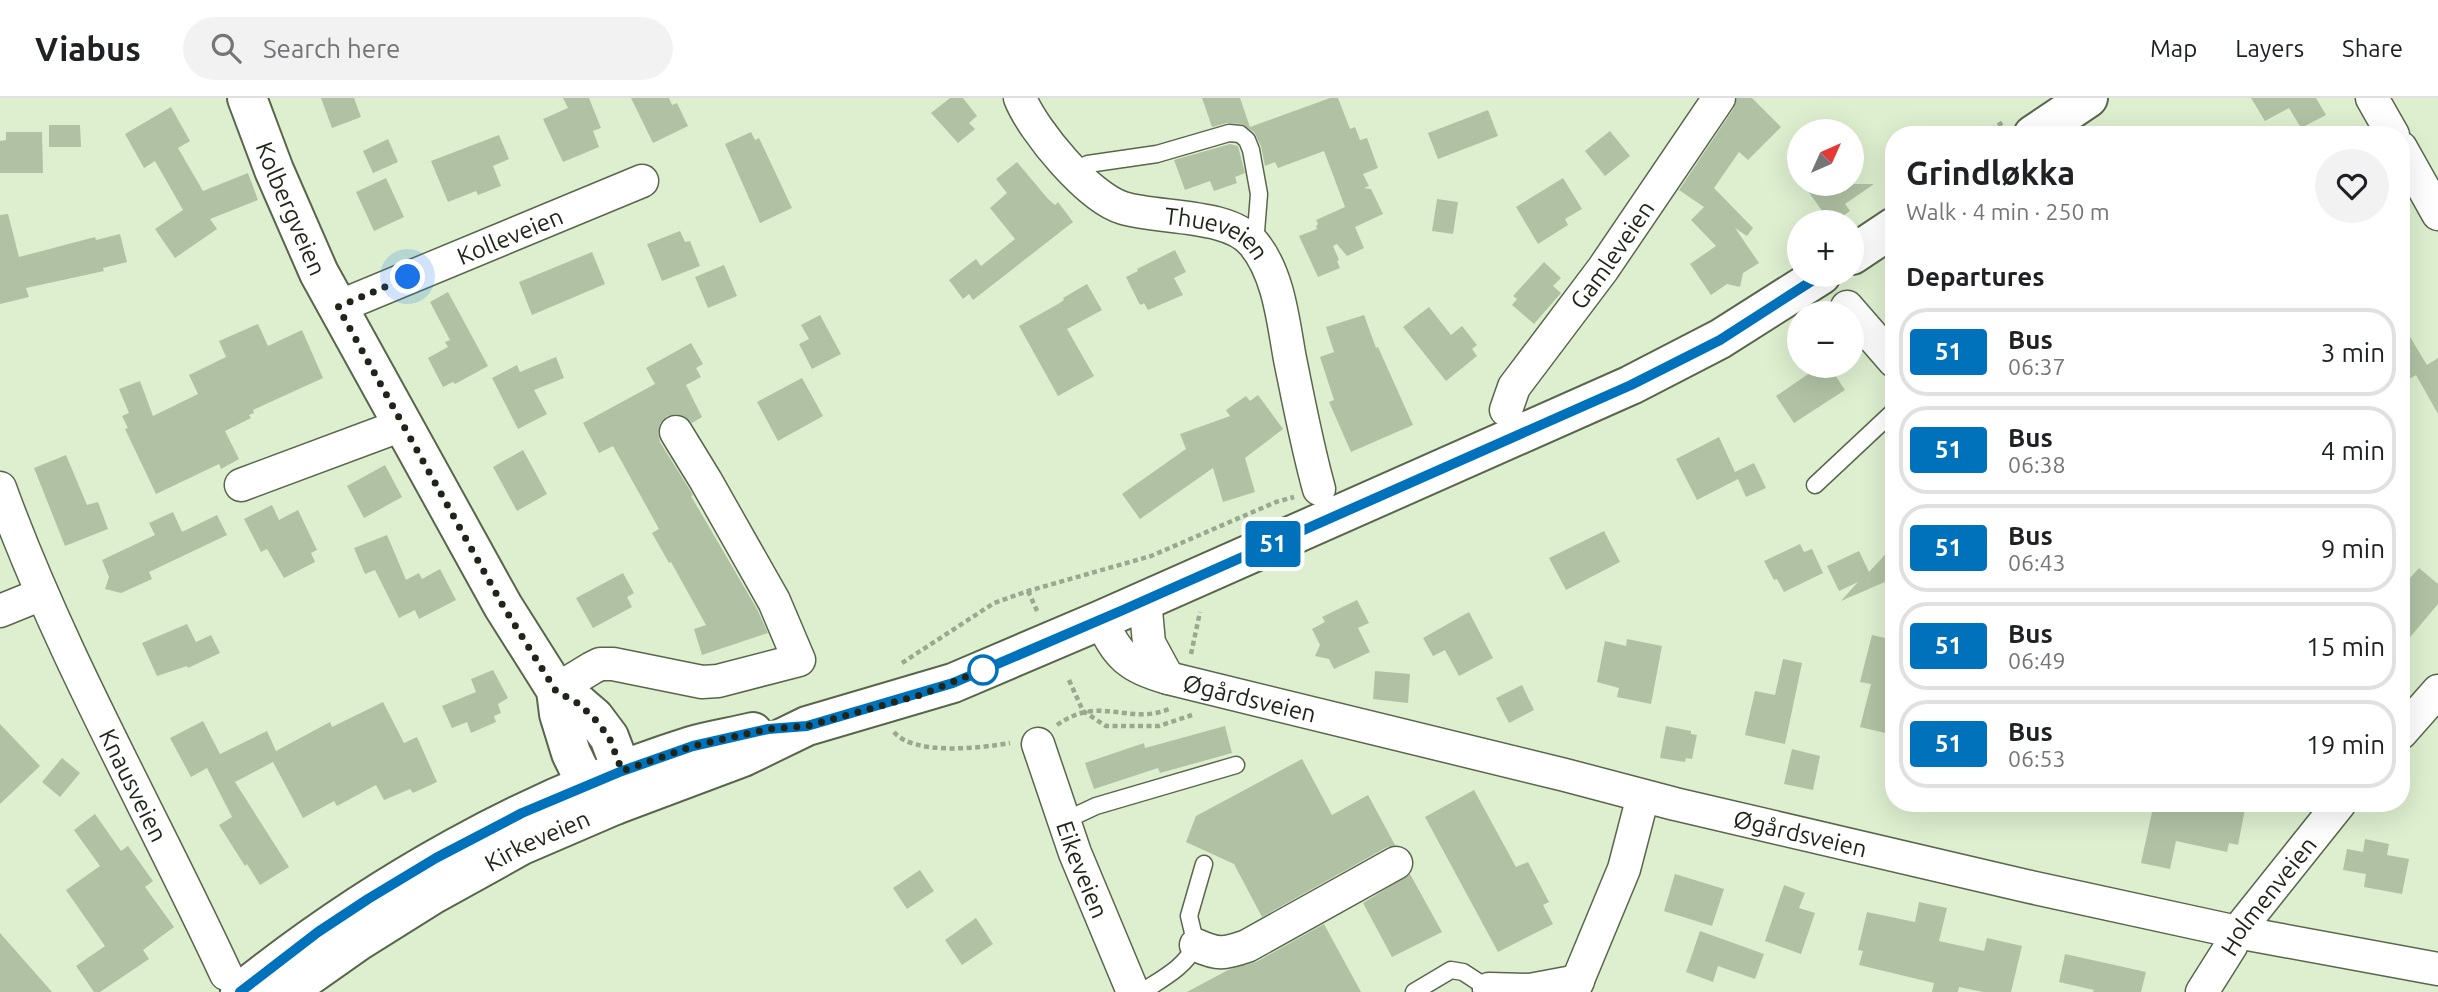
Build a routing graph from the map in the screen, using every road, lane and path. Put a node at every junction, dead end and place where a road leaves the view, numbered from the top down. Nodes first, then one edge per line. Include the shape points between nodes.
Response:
1 (247, 98) edge
2 (1020, 98) edge
3 (1719, 98) edge
4 (2088, 98) edge
5 (2372, 98) edge
6 (2046, 126) edge
7 (2388, 126) edge
8 (2410, 164) edge
9 (1073, 170) junction
10 (642, 181) dead end
11 (2438, 214) edge
12 (1885, 233) edge
13 (1255, 244) junction
14 (1864, 247) edge
15 (1802, 287) edge
16 (338, 307) junction
17 (1864, 327) edge
18 (1885, 351) edge
19 (1506, 410) dead end
20 (1885, 419) edge
21 (402, 425) junction
22 (676, 432) dead end
23 (241, 485) dead end
24 (1815, 485) dead end
25 (0, 488) edge
26 (1319, 489) joint
27 (1028, 591) junction
28 (42, 594) junction
29 (1145, 600) junction
30 (1202, 604) dead end
31 (0, 611) edge
32 (1038, 614) dead end
33 (1101, 620) junction
34 (900, 664) dead end
35 (1179, 670) junction
36 (1069, 680) dead end
37 (556, 691) junction
38 (2421, 698) edge
39 (1083, 711) dead end
40 (2410, 717) edge
41 (1038, 744) dead end
42 (1236, 765) dead end
43 (608, 788) junction
44 (1643, 796) junction
45 (2333, 812) edge
46 (1064, 821) junction
47 (1396, 863) dead end
48 (1204, 864) dead end
49 (2237, 932) junction
50 (1196, 944) junction
51 (2438, 969) edge
52 (233, 983) edge
53 (1575, 986) edge
54 (1488, 990) edge
55 (286, 992) edge
56 (1133, 992) edge
57 (1142, 992) edge
58 (1414, 992) edge
59 (2202, 992) edge

1 - 16 main road, Kolbergveien via 294,219
2 - 9 street, Thueveien via 1040,133
3 - 19 street, Gamleveien via 1603,269 1514,387
4 - 6 main road
5 - 7 street
8 - 11 street
9 - 13 street, Thueveien via 1100,197 1120,208 1207,220 1240,232
9 - 13 lane via 1240,134 1251,150 1259,194
10 - 16 street, Kolleveien
12 - 14 main road
13 - 26 street, Thueveien via 1278,299
15 - 29 main road, Kirkeveien via 1720,340 1631,385
16 - 21 main road, Kolbergveien
17 - 18 street
20 - 24 lane
21 - 23 street
21 - 37 main road, Kolbergveien
22 - 37 street via 774,601 799,660 702,682 600,664
25 - 28 street, Knausveien
26 - 27 path via 1276,502 1151,556
27 - 32 path
27 - 34 path via 994,603
28 - 31 street
28 - 52 street, Knausveien
29 - 33 main road, Kirkeveien
29 - 35 street, Øgårdsveien via 1149,643
30 - 35 path
33 - 35 street, Øgårdsveien via 1121,655 1135,666
33 - 43 main road, Kirkeveien via 953,683 807,726 768,729 693,746
35 - 44 street, Øgårdsveien
36 - 39 path
37 - 43 main road, Kolbergveien via 579,704 609,737
38 - 40 street
41 - 46 street, Eikeveien
42 - 46 lane via 1096,806
43 - 52 main road, Kirkeveien via 522,813 436,858
43 - 55 main road, Kirkeveien via 522,845 357,942
44 - 49 street, Øgårdsveien
44 - 53 street via 1624,869
45 - 49 street, Holmenveien
46 - 56 street, Eikeveien
47 - 50 street via 1247,946 1215,953
48 - 50 lane via 1189,916
49 - 51 street, Øgårdsveien
49 - 59 street, Holmenveien
50 - 57 lane via 1178,968
53 - 54 street
54 - 58 lane via 1463,972 1451,970

